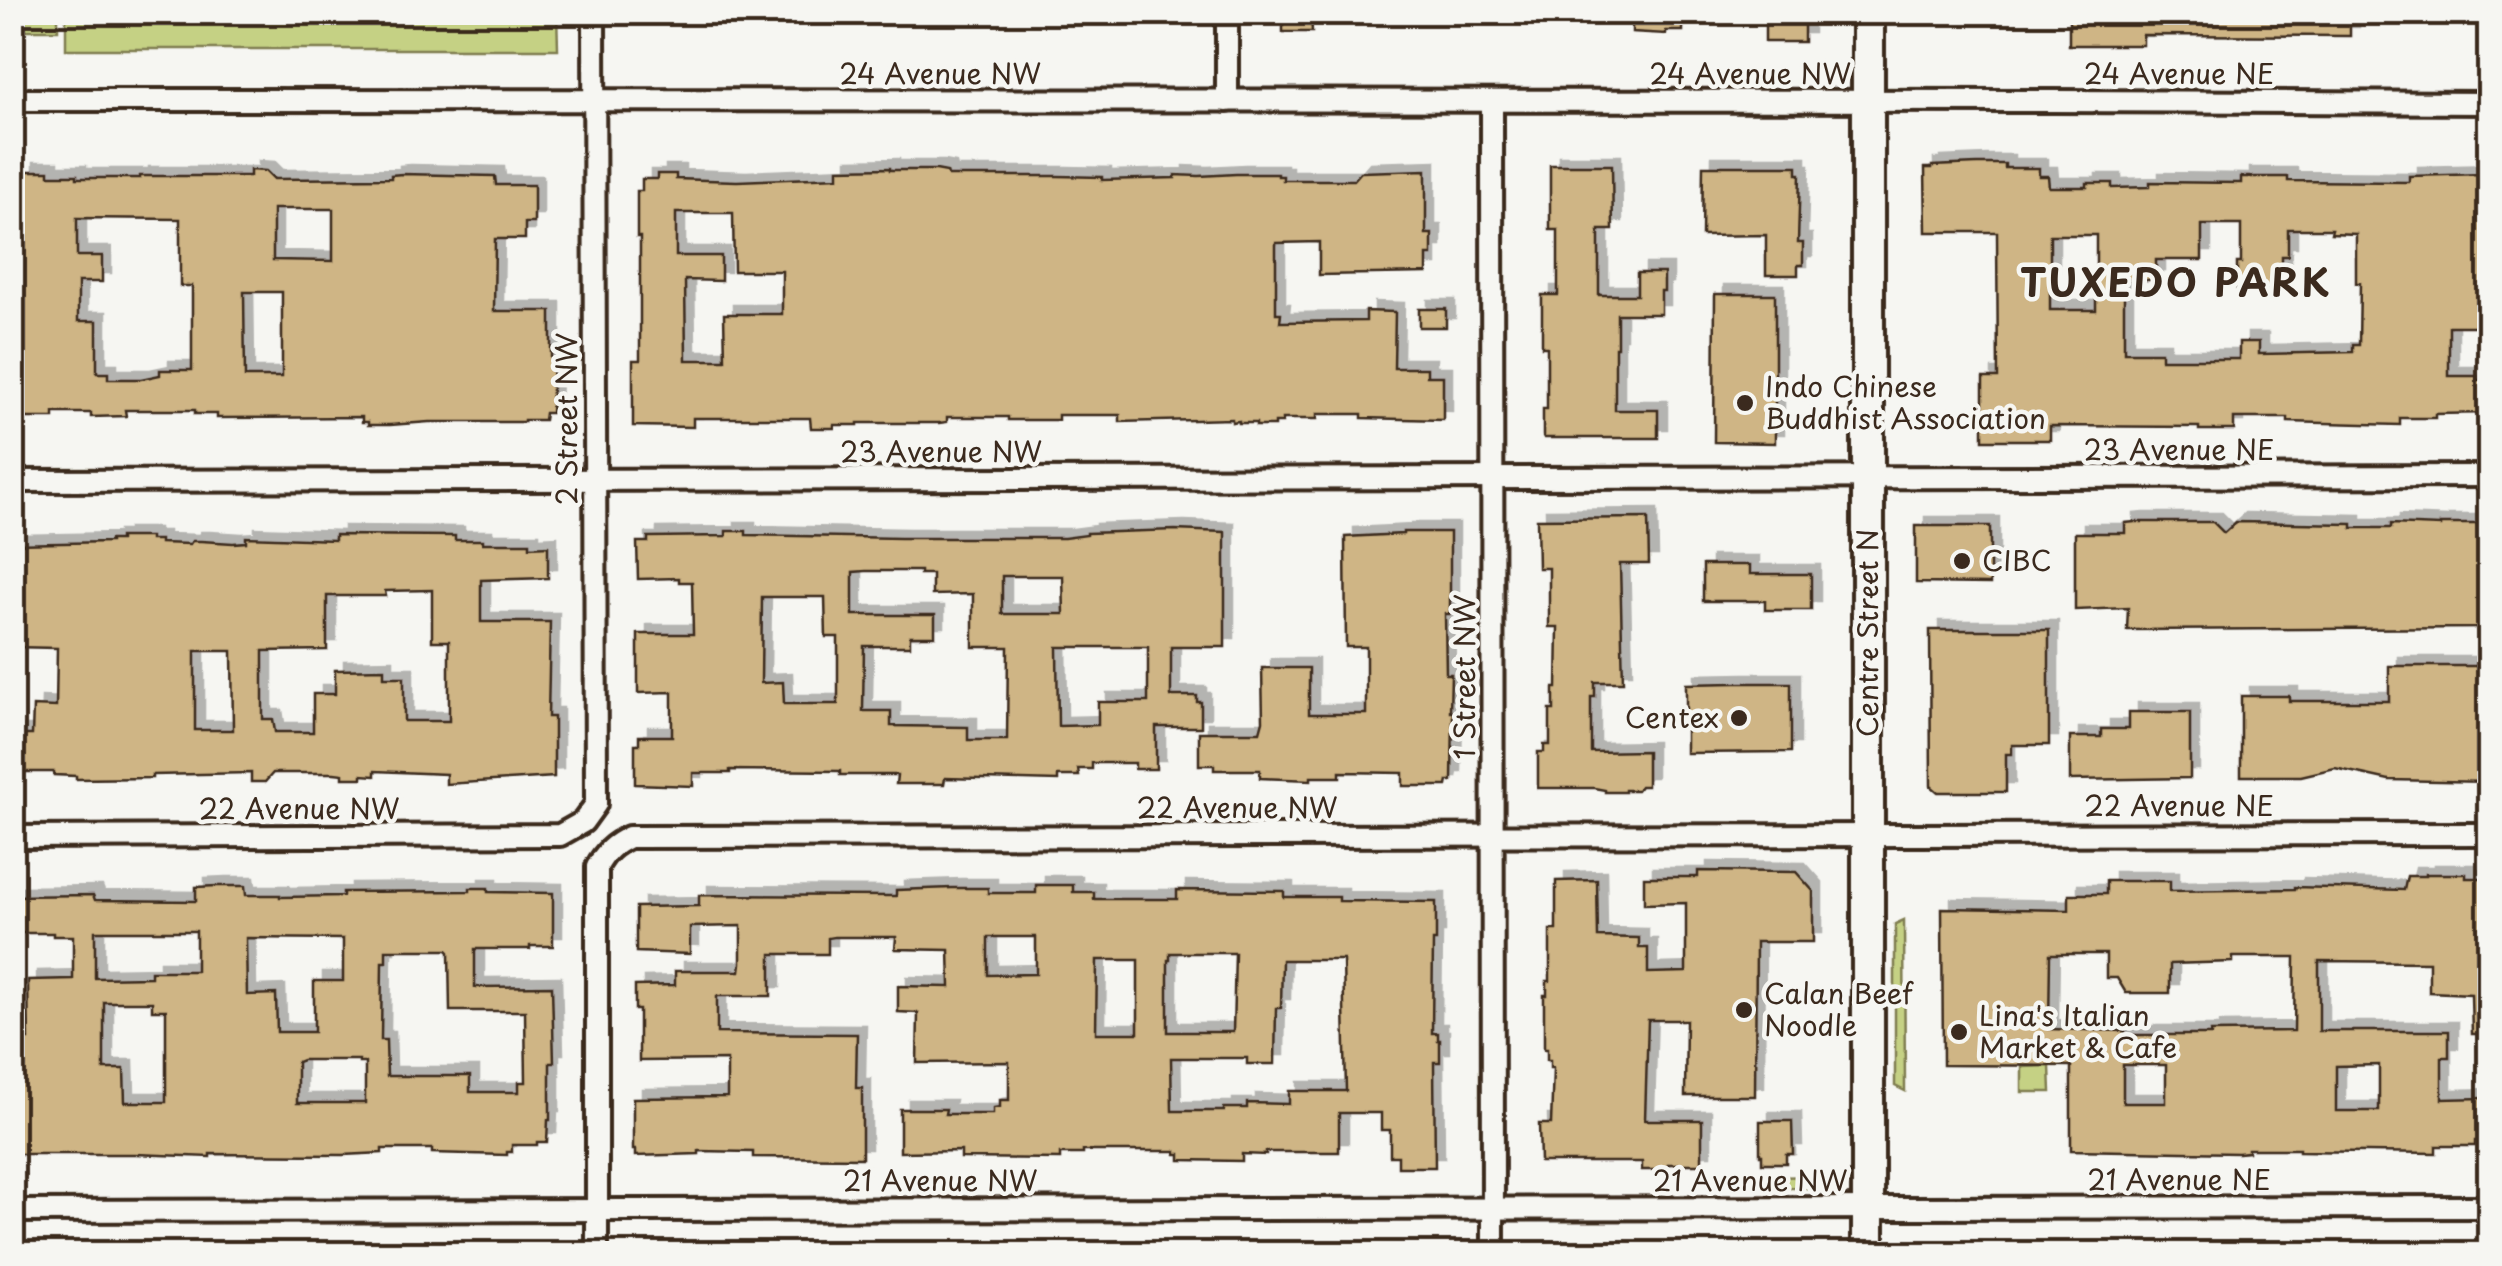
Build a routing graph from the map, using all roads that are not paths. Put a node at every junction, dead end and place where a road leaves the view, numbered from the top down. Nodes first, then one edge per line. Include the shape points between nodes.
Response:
1 (594, 12) edge
2 (1227, 12) edge
3 (1868, 12) edge
4 (12, 100) edge
5 (594, 101) junction
6 (1227, 102) junction
7 (1492, 102) junction
8 (1868, 102) junction
9 (2490, 103) edge
10 (2490, 476) edge
11 (1870, 478) junction
12 (1492, 479) junction
13 (595, 480) junction
14 (12, 481) edge
15 (583, 822) joint
16 (1868, 834) junction
17 (2490, 834) edge
18 (1492, 835) junction
19 (12, 838) edge
20 (2490, 1207) edge
21 (596, 1208) junction
22 (1492, 1208) junction
23 (1868, 1208) junction
24 (12, 1211) edge
25 (596, 1254) edge
26 (1493, 1254) edge
27 (1868, 1254) edge

1 - 5 street, 2 Street NW
2 - 6 street
3 - 8 main road, Centre Street N
4 - 5 street, 24 Avenue NW
5 - 6 street, 24 Avenue NW
5 - 13 street, 2 Street NW
6 - 7 street, 24 Avenue NW
7 - 8 street, 24 Avenue NW
7 - 12 street, 1 Street NW
8 - 9 street, 24 Avenue NE
8 - 11 main road, Centre Street N
10 - 11 street, 23 Avenue NE
11 - 12 street, 23 Avenue NW
11 - 16 main road, Centre Street N
12 - 13 street, 23 Avenue NW
12 - 18 street, 1 Street NW
13 - 14 street, 23 Avenue NW
13 - 15 street, 2 Street NW via 596,804
15 - 19 street, 22 Avenue NW via 560,835
16 - 17 street, 22 Avenue NE
16 - 18 street, 22 Avenue NW
16 - 23 main road, Centre Street N
18 - 21 street, 22 Avenue NW via 629,837 597,867
18 - 22 street, 1 Street NW
20 - 23 street, 21 Avenue NE
21 - 22 street, 21 Avenue NW
21 - 24 street, 21 Avenue NW
21 - 25 street
22 - 23 street, 21 Avenue NW
22 - 26 street, 1 Street NW
23 - 27 main road, Centre Street N

